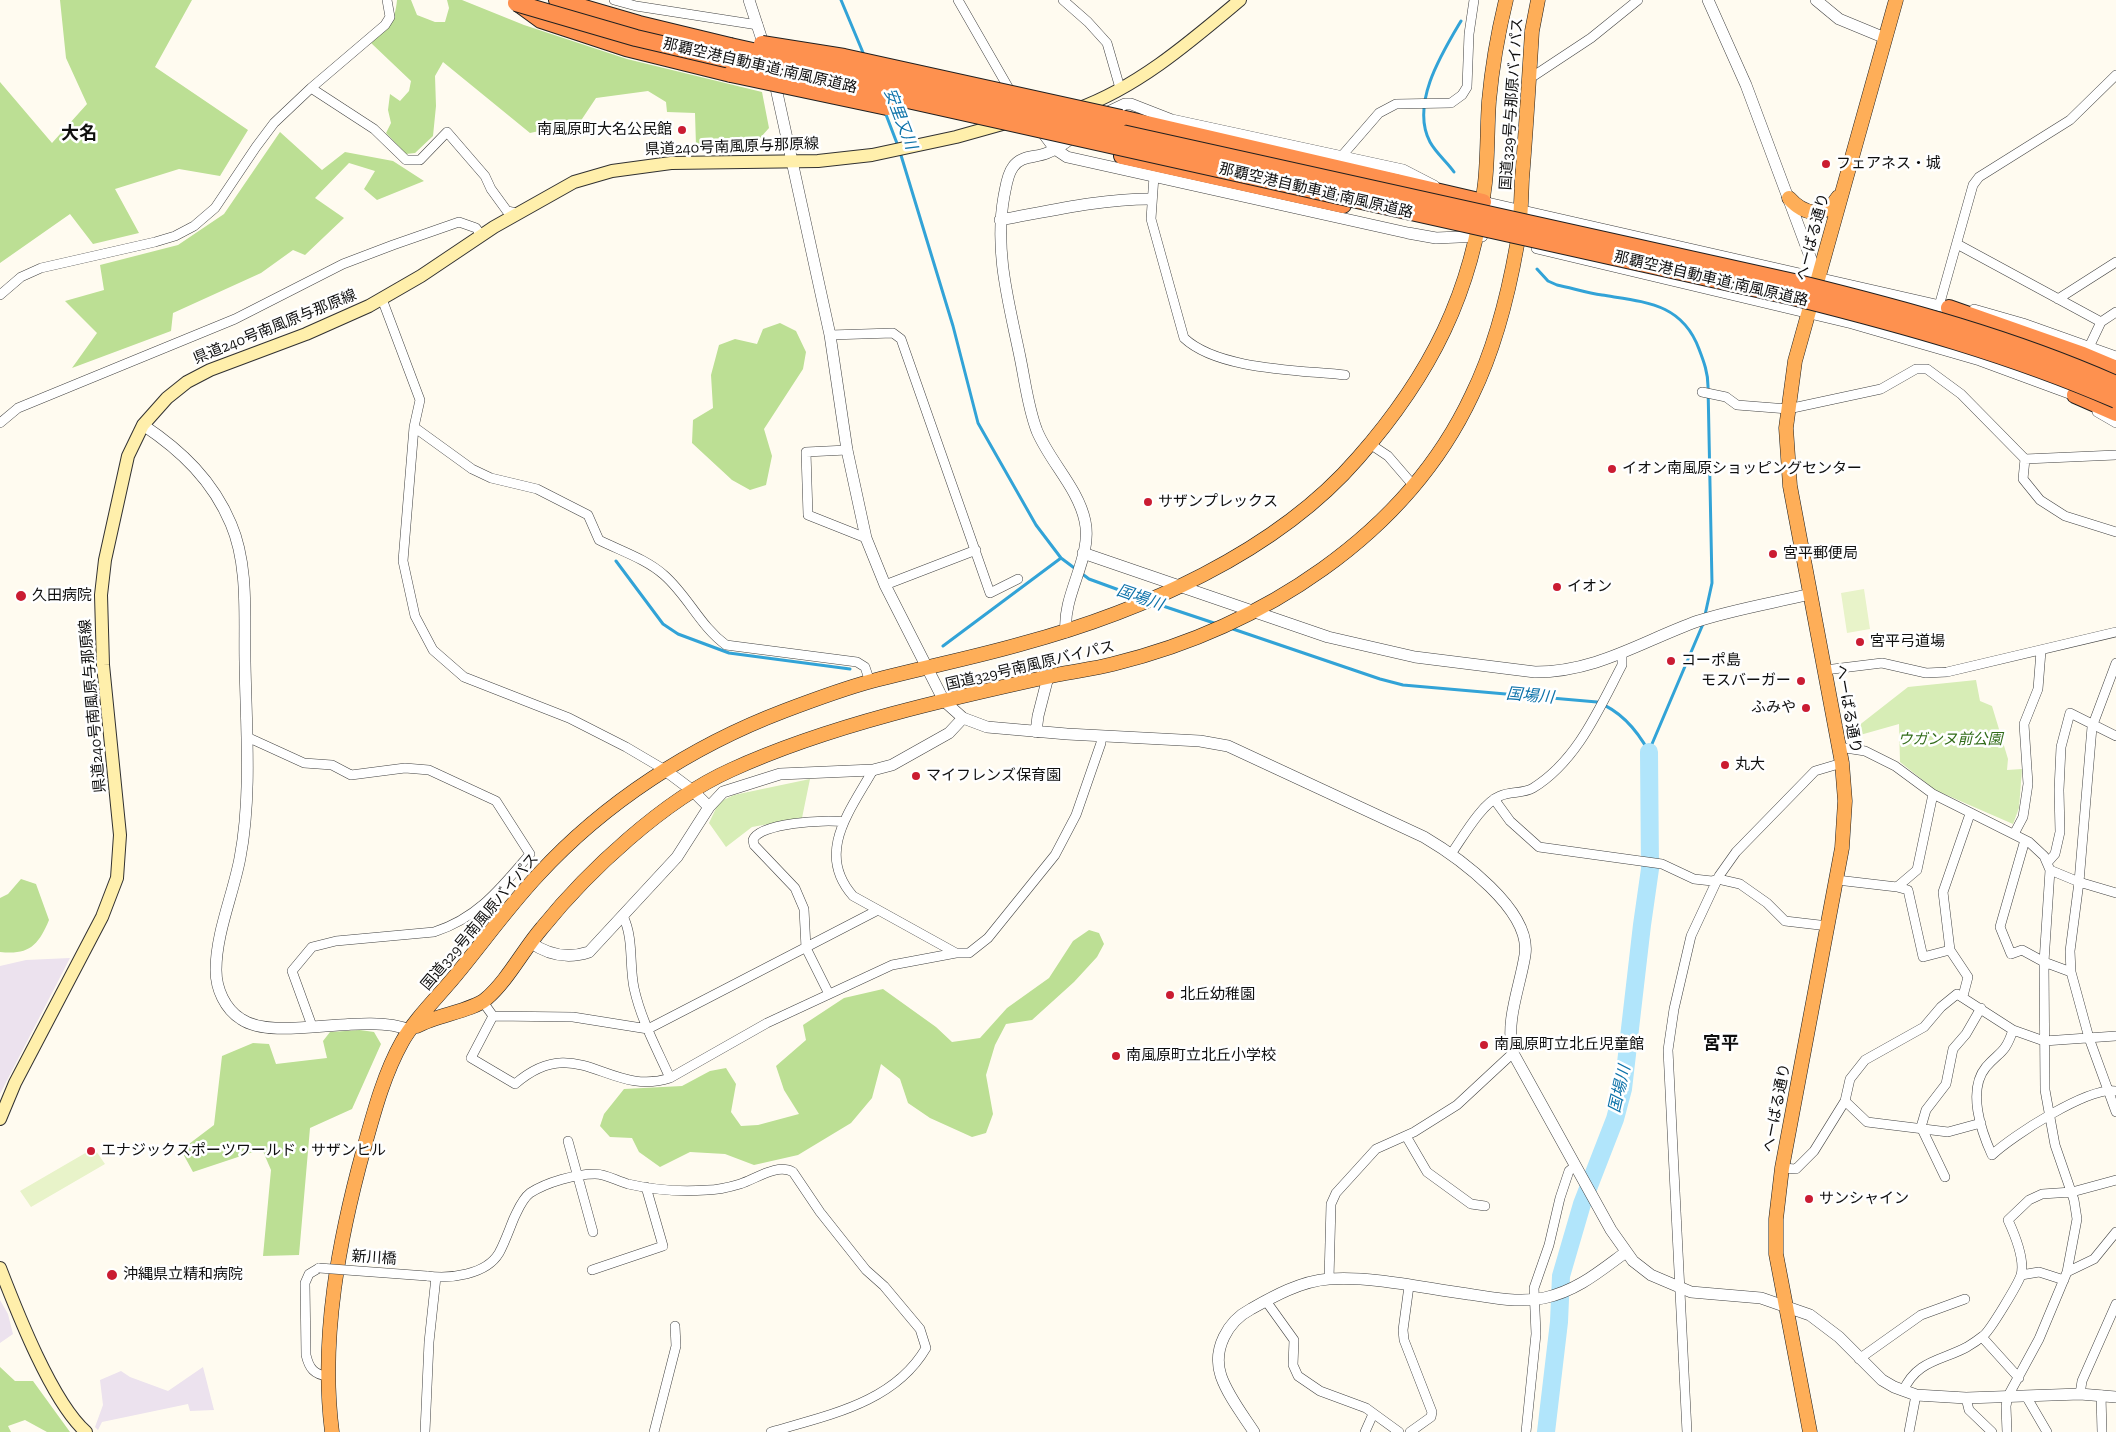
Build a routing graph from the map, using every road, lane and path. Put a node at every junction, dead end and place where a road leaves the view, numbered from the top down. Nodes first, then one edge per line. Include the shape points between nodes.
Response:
1 (387, 0) edge
2 (557, 0) edge
3 (614, 0) edge
4 (749, 0) edge
5 (958, 0) edge
6 (1064, 0) edge
7 (1240, 0) edge
8 (1474, 0) edge
9 (1506, 0) edge
10 (1538, 0) edge
11 (1638, 0) edge
12 (1708, 0) edge
13 (1816, 0) edge
14 (1896, 0) edge
15 (513, 1) edge
16 (758, 25) junction
17 (1885, 38) junction
18 (730, 46) junction
19 (2116, 75) edge
20 (1529, 79) junction
21 (311, 88) junction
22 (1120, 88) junction
23 (1032, 120) junction
24 (1055, 149) junction
25 (1340, 158) junction
26 (792, 162) junction
27 (1154, 176) junction
28 (1842, 190) junction
29 (1789, 198) junction
30 (1150, 199) junction
31 (1476, 200) junction
32 (1521, 210) junction
33 (517, 213) junction
34 (1000, 220) junction
35 (481, 235) junction
36 (1477, 235) junction
37 (1517, 244) junction
38 (1957, 244) junction
39 (2116, 262) edge
40 (1818, 278) junction
41 (0, 295) edge
42 (382, 299) junction
43 (2058, 299) junction
44 (1944, 307) junction
45 (1809, 312) junction
46 (2116, 312) edge
47 (2101, 322) junction
48 (830, 335) junction
49 (2090, 346) junction
50 (2116, 356) edge
51 (2116, 369) edge
52 (1345, 375) dead end
53 (2116, 384) edge
54 (1704, 392) dead end
55 (2075, 395) junction
56 (2116, 400) edge
57 (1788, 409) junction
58 (2116, 413) edge
59 (0, 423) edge
60 (2116, 423) edge
61 (143, 425) junction
62 (414, 427) junction
63 (1370, 444) junction
64 (848, 450) junction
65 (2116, 455) edge
66 (2025, 458) junction
67 (1413, 485) junction
68 (2116, 532) edge
69 (866, 538) junction
70 (976, 550) junction
71 (1082, 556) junction
72 (1018, 579) dead end
73 (885, 584) junction
74 (1179, 586) junction
75 (1810, 594) junction
76 (1254, 612) junction
77 (1066, 632) junction
78 (2116, 632) edge
79 (2041, 651) junction
80 (1622, 653) junction
81 (2116, 663) edge
82 (926, 669) junction
83 (1825, 670) junction
84 (1048, 677) junction
85 (870, 682) junction
86 (944, 701) junction
87 (964, 718) junction
88 (2093, 723) junction
89 (1036, 732) junction
90 (1101, 736) junction
91 (2116, 736) edge
92 (247, 737) junction
93 (1840, 747) junction
94 (1842, 763) junction
95 (665, 770) junction
96 (873, 770) junction
97 (693, 791) junction
98 (1933, 794) junction
99 (1494, 799) junction
100 (709, 807) junction
101 (1970, 814) junction
102 (843, 822) junction
103 (2014, 834) junction
104 (2025, 840) junction
105 (1451, 854) junction
106 (2048, 866) junction
107 (1718, 879) junction
108 (1837, 880) junction
109 (2080, 882) junction
110 (1896, 887) junction
111 (2116, 893) edge
112 (878, 910) junction
113 (623, 916) junction
114 (1828, 926) junction
115 (530, 942) junction
116 (806, 948) junction
117 (1950, 950) junction
118 (956, 953) junction
119 (2044, 962) junction
120 (2071, 972) junction
121 (829, 994) junction
122 (1963, 996) junction
123 (483, 1002) junction
124 (1980, 1008) junction
125 (494, 1016) junction
126 (312, 1026) junction
127 (648, 1029) junction
128 (410, 1030) junction
129 (2013, 1030) junction
130 (2116, 1036) edge
131 (2089, 1038) junction
132 (2044, 1040) junction
133 (1513, 1053) junction
134 (670, 1078) junction
135 (2112, 1090) edge
136 (1845, 1101) junction
137 (2116, 1112) edge
138 (2050, 1115) junction
139 (0, 1119) edge
140 (1981, 1123) junction
141 (1921, 1127) junction
142 (1406, 1136) junction
143 (568, 1141) dead end
144 (1782, 1168) junction
145 (1577, 1172) junction
146 (577, 1176) junction
147 (1945, 1177) dead end
148 (2116, 1180) edge
149 (646, 1187) junction
150 (2072, 1192) junction
151 (1485, 1206) dead end
152 (593, 1232) dead end
153 (2116, 1232) edge
154 (1626, 1252) junction
155 (0, 1268) edge
156 (592, 1270) dead end
157 (2021, 1275) junction
158 (2066, 1276) junction
159 (436, 1277) junction
160 (1329, 1279) junction
161 (1409, 1286) junction
162 (1679, 1289) junction
163 (1539, 1299) junction
164 (1266, 1300) junction
165 (1965, 1300) dead end
166 (2116, 1304) edge
167 (1785, 1305) junction
168 (675, 1326) dead end
169 (1982, 1337) junction
170 (1859, 1359) junction
171 (328, 1376) junction
172 (2019, 1378) junction
173 (1904, 1390) junction
174 (2080, 1394) junction
175 (1916, 1395) junction
176 (2101, 1395) junction
177 (2008, 1396) junction
178 (2026, 1396) junction
179 (2116, 1397) edge
180 (1966, 1398) junction
181 (1373, 1414) junction
182 (786, 1430) edge
183 (1396, 1431) edge
184 (86, 1432) edge
185 (332, 1432) edge
186 (426, 1432) edge
187 (654, 1432) edge
188 (771, 1432) edge
189 (1254, 1432) edge
190 (1365, 1432) edge
191 (1410, 1432) edge
192 (1526, 1432) edge
193 (1687, 1432) edge
194 (1810, 1432) edge
195 (1909, 1432) edge
196 (1992, 1432) edge
197 (2007, 1432) edge
198 (2047, 1432) edge
199 (2102, 1432) edge

1 - 21 street via 390,17 386,26
2 - 18 highway, 那覇空港自動車道;南風原道路
3 - 16 street
4 - 16 street
5 - 23 street via 1014,97
6 - 22 street via 1106,44
7 - 22 main road, 県道240号南風原与那原線 via 1174,53
8 - 25 street via 1467,87 1462,96 1451,103 1396,104 1379,112
9 - 31 highway, 国道329号与那原バイパス via 1490,98 1486,178
10 - 20 highway, 国道329号与那原バイパス
11 - 20 street via 1591,38
12 - 29 street via 1746,85
13 - 17 street via 1839,20
14 - 17 highway, へーばる通り
15 - 36 highway, bridge via 540,20 694,66
15 - 56 highway, 那覇空港自動車道;南風原道路, bridge via 636,38 764,68 1793,297 1949,338 2035,367
16 - 26 street via 778,92
17 - 28 highway, へーばる通り
18 - 31 highway, bridge via 758,44 803,49
18 - 53 highway, 那覇空港自動車道;南風原道路, bridge via 1899,307 1998,338
19 - 38 street via 2070,120 1979,177 1973,185
20 - 32 highway, 国道329号与那原バイパス
21 - 33 street via 374,129 406,160 420,160 448,132 486,176 507,211
21 - 41 street via 274,123 227,193 194,226 155,242 41,268 21,277
22 - 23 main road, 県道240号南風原与那原線 via 1066,113
23 - 24 street
23 - 26 main road, 県道240号南風原与那原線 via 1004,123 916,147 840,159
24 - 25 street via 1094,120 1130,104 1172,120
24 - 27 street via 1067,157
24 - 34 street via 1027,157 1012,168
25 - 31 street via 1412,173 1430,185 1465,193
26 - 33 main road, 県道240号南風原与那原線 via 671,163 612,171 574,182
26 - 48 street
27 - 30 street
27 - 36 street via 1408,233 1436,238
28 - 29 highway via 1833,206 1812,214 1797,207
28 - 40 highway, へーばる通り
29 - 40 street
30 - 34 street via 1087,204
30 - 52 street via 1151,219 1184,338 1194,347 1224,360
31 - 32 street
31 - 36 highway, 国道329号南風原バイパス
32 - 37 highway, 国道329号南風原バイパス
32 - 40 street
33 - 35 main road, 県道240号南風原与那原線
34 - 71 street via 1002,274 1032,412 1043,444 1082,509 1086,530
35 - 42 main road, 県道240号南風原与那原線
35 - 59 street via 468,224 459,222 393,244 343,264 235,319 18,408
36 - 37 street
36 - 63 highway, 国道329号南風原バイパス via 1461,293 1432,358 1407,397
37 - 45 street
37 - 67 highway, 国道329号南風原バイパス via 1497,330 1473,394 1441,450
38 - 43 street
38 - 44 street
39 - 43 street
40 - 44 street
40 - 45 highway, へーばる通り
42 - 61 main road, 県道240号南風原与那原線 via 330,324 198,376 167,398
42 - 62 street via 420,400
43 - 47 street
44 - 49 street via 1962,306 2024,322
44 - 51 highway
45 - 55 street via 1980,360
45 - 57 highway, へーばる通り via 1795,361
46 - 47 street
47 - 49 street
48 - 64 street
48 - 70 street via 893,333 901,339
49 - 50 street
54 - 57 street via 1736,405
55 - 58 highway
55 - 60 street via 2081,404
57 - 66 street via 1881,390 1916,369 1927,369 1961,394
57 - 75 highway, へーばる通り via 1787,468
61 - 92 street via 176,448 196,468 223,506 232,526 242,569
61 - 139 main road, 県道240号南風原与那原線 via 123,474 105,560 102,595 103,665 120,834 117,878 102,917 15,1083
62 - 85 street via 472,469 491,478 537,489 588,515 599,540 647,562 665,576 711,634 726,645 857,662 866,667
62 - 95 street via 403,561 415,616 433,650 464,677 569,718
63 - 67 street via 1388,456
63 - 74 highway, 国道329号南風原バイパス via 1319,497 1281,527
64 - 69 street
64 - 69 street via 806,452 808,515
65 - 66 street
66 - 68 street via 2023,479 2040,500 2065,516
67 - 76 highway, 国道329号南風原バイパス via 1386,515 1341,555 1306,581
69 - 73 street
70 - 72 street via 990,593
70 - 73 street
71 - 74 street
71 - 77 street via 1065,618
73 - 82 street
74 - 76 street
74 - 77 highway, 国道329号南風原バイパス
75 - 80 street via 1727,612
75 - 83 highway, へーばる通り
76 - 80 street via 1328,637 1415,658 1514,671 1569,670
76 - 84 highway, 国道329号南風原バイパス via 1214,631 1118,663
77 - 82 highway, 国道329号南風原バイパス
78 - 79 street
79 - 83 street via 1947,672 1926,673 1882,663
79 - 103 street via 2038,690 2024,724 2028,784 2023,817
80 - 99 street via 1622,665 1570,756 1533,789 1507,793
81 - 88 street
82 - 85 highway, 国道329号南風原バイパス
82 - 86 street
83 - 93 highway, へーばる通り
84 - 86 highway, 国道329号南風原バイパス
84 - 89 street
85 - 95 highway, 国道329号南風原バイパス via 760,720
86 - 87 street
86 - 97 highway, 国道329号南風原バイパス via 805,741 731,769
87 - 89 street via 987,728
87 - 96 street via 949,733 892,766
88 - 91 street
88 - 106 street via 2070,713 2061,747 2060,832 2055,854
88 - 109 street
89 - 90 street
90 - 105 street via 1200,741 1241,751 1424,837
90 - 118 street via 1076,815 1055,855 988,938 969,953
92 - 126 street via 246,802 240,857 218,950 217,985 231,1011 251,1024 275,1028
92 - 126 street via 304,763 332,765 351,775 405,768 428,770 496,801 530,854 496,895 448,928 336,941 312,947 292,971
93 - 94 highway, へーばる通り
93 - 98 street via 1864,751 1896,766
94 - 107 street via 1830,764 1816,771 1736,852
94 - 108 highway, へーばる通り via 1844,825
95 - 97 street
95 - 128 highway, 国道329号南風原バイパス via 591,825 539,873
96 - 100 street via 780,774 723,792
96 - 102 street
97 - 100 street
97 - 115 highway, 国道329号南風原バイパス via 657,817 587,879
98 - 101 street
98 - 110 street via 1917,870
99 - 105 street
99 - 107 street via 1510,821 1539,847 1662,864 1694,879
100 - 113 street via 677,857
101 - 103 street
101 - 117 street via 1943,892
102 - 112 street via 837,840 836,865 842,883 853,896
102 - 116 street via 796,823 759,832 753,840 754,845 795,888 804,909
103 - 104 street
104 - 106 street via 2044,856
104 - 119 street via 2000,928 2011,954 2022,950
105 - 133 street via 1494,893 1522,927 1526,952 1511,1023
106 - 109 street
106 - 119 street
107 - 114 street via 1740,884 1785,921
107 - 162 street via 1691,936 1668,1045
108 - 110 street
108 - 114 highway, へーばる通り
109 - 111 street
109 - 120 street via 2070,951
110 - 117 street via 1908,890 1923,958
112 - 116 street
112 - 118 street
113 - 115 street via 589,952 577,956 563,956
113 - 127 street via 630,930 634,986
114 - 144 highway, へーばる通り
115 - 123 highway, 国道329号南風原バイパス
116 - 121 street
116 - 127 street
117 - 122 street via 1968,977
118 - 121 street via 892,965
119 - 120 street
119 - 132 street
120 - 131 street
121 - 134 street
122 - 124 street
122 - 136 street via 1957,994 1924,1027 1865,1060 1850,1079
123 - 125 street
123 - 128 highway via 433,1018
124 - 129 street
124 - 141 street via 1966,1034 1953,1049 1946,1084 1926,1110
125 - 127 street via 573,1017
125 - 134 street via 471,1058 515,1084 526,1073 547,1064 568,1061 639,1082
126 - 128 street via 388,1023
127 - 134 street
128 - 171 highway, 国道329号南風原バイパス via 382,1090 354,1188 334,1298
129 - 132 street
129 - 140 street via 2002,1053 1986,1066 1978,1078 1977,1106
130 - 131 street
131 - 132 street
131 - 135 street
132 - 138 street via 2045,1090
133 - 142 street via 1457,1105
133 - 145 street
135 - 137 street
135 - 138 street via 2079,1100
136 - 141 street via 1867,1122
136 - 144 street via 1814,1151 1796,1169
138 - 140 street via 2004,1143 1992,1155
138 - 150 street via 2055,1145
140 - 141 street via 1948,1132
141 - 147 street
142 - 151 street via 1427,1172 1471,1204
142 - 160 street via 1376,1149 1333,1198
143 - 146 street
144 - 167 highway, へーばる通り via 1775,1239
145 - 154 street
145 - 163 street via 1569,1171 1560,1198 1534,1288
146 - 149 street, 新川橋 via 597,1174
146 - 152 street
146 - 159 street, 新川橋 via 528,1194 498,1254 490,1263 476,1272
148 - 150 street
149 - 156 street via 663,1246
149 - 182 street, 新川橋 via 708,1190 739,1184 778,1169 788,1169 866,1270 920,1329 926,1348 917,1364 898,1382 852,1408
150 - 157 street via 2042,1194 2029,1200 2008,1220 2017,1239
150 - 158 street via 2077,1220
153 - 158 street via 2094,1260
154 - 162 street via 1651,1275
154 - 163 street via 1575,1288
155 - 184 main road via 52,1383 68,1411
157 - 158 street via 2039,1272
157 - 169 street
158 - 172 street via 2040,1339
159 - 171 street, 新川橋, bridge via 319,1268 309,1274 305,1283 308,1366 314,1372
159 - 186 street via 429,1342
160 - 161 street
160 - 164 street via 1309,1283
161 - 163 street via 1486,1297
161 - 191 street via 1402,1330 1432,1412 1431,1417
162 - 167 street via 1707,1295 1761,1298
162 - 193 street
163 - 192 street
164 - 181 street via 1294,1340 1293,1365 1298,1376 1320,1391 1366,1408
164 - 189 street via 1246,1311 1228,1329 1220,1357 1221,1376
165 - 170 street via 1921,1315
166 - 174 street via 2082,1381
167 - 170 street via 1823,1323
167 - 194 highway, へーばる通り
168 - 187 street via 676,1346
169 - 172 street
169 - 173 street via 1967,1347 1929,1362 1909,1378
170 - 173 street via 1882,1380
171 - 185 highway, 国道329号南風原バイパス
172 - 177 street
173 - 175 street
174 - 176 street
174 - 178 street
175 - 180 street
175 - 195 street
176 - 179 street
176 - 199 street
177 - 178 street
177 - 180 street
177 - 197 street
178 - 198 street
180 - 196 street via 1969,1410
181 - 183 street
181 - 190 street
182 - 188 street

